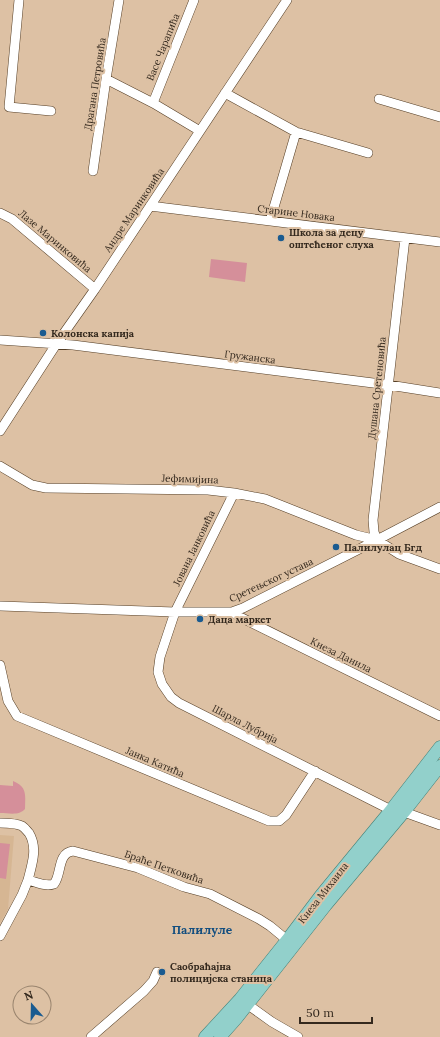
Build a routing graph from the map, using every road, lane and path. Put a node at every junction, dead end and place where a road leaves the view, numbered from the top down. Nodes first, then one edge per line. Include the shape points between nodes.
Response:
1 (19, 0) edge
2 (119, 0) edge
3 (194, 0) edge
4 (287, 0) edge
5 (106, 79) junction
6 (225, 93) junction
7 (379, 99) dead end
8 (152, 103) junction
9 (4, 107) edge
10 (51, 111) dead end
11 (440, 117) edge
12 (200, 131) junction
13 (296, 132) junction
14 (368, 153) dead end
15 (93, 171) dead end
16 (150, 206) junction
17 (0, 213) edge
18 (270, 220) junction
19 (405, 238) junction
20 (440, 242) edge
21 (95, 289) junction
22 (0, 340) edge
23 (57, 343) junction
24 (389, 385) junction
25 (440, 393) edge
26 (0, 431) edge
27 (0, 466) edge
28 (234, 493) junction
29 (440, 507) edge
30 (377, 540) junction
31 (440, 569) edge
32 (0, 606) edge
33 (175, 612) junction
34 (232, 612) junction
35 (0, 665) edge
36 (440, 716) edge
37 (440, 747) edge
38 (440, 766) edge
39 (315, 772) junction
40 (391, 810) junction
41 (404, 812) junction
42 (0, 823) edge
43 (440, 825) edge
44 (28, 880) junction
45 (0, 936) edge
46 (287, 940) junction
47 (157, 972) dead end
48 (244, 1002) junction
49 (91, 1037) edge
50 (205, 1037) edge
51 (220, 1037) edge
52 (298, 1037) edge

1 - 9 street
2 - 5 street, Драгана Петровића
3 - 8 street, Васе Чарапића
4 - 6 street, Андре Маринковића
5 - 8 street
5 - 15 street, Драгана Петровића
6 - 12 street, Андре Маринковића
6 - 13 street
7 - 11 street
8 - 12 street
9 - 10 street
12 - 16 street, Андре Маринковића
13 - 14 street
13 - 18 street
16 - 18 street, Старине Новака
16 - 21 street, Андре Маринковића
17 - 21 street, Лазе Маринковића via 12,219
18 - 19 street, Старине Новака
19 - 20 street, Старине Новака
19 - 24 street, Душана Сретеновића
21 - 23 street, Андре Маринковића
22 - 23 street, Гружанска
23 - 24 street, Гружанска
23 - 26 street, Андре Маринковића
24 - 25 street, Гружанска
24 - 30 street, Душана Сретеновића via 373,520
27 - 28 street, Јефимијина via 32,485 46,488 208,490
28 - 30 street, Јефимијина via 257,496 356,535
28 - 33 street, Јована Јанковића
29 - 30 street, Сретењског устава
30 - 31 street, Јефимијина via 400,554
30 - 34 street, Сретењског устава
32 - 33 street, Сретењског устава
33 - 34 street, Сретењског устава
33 - 39 street, Шарла Лубрија via 158,667 162,684 171,697
34 - 36 street, Кнеза Данила
35 - 39 street, Јанка Катића via 8,701 17,716 269,821 279,820 286,815
37 - 40 main road, Кнеза Михаила
38 - 41 main road, Кнеза Михаила
39 - 40 street, Шарла Лубрија
40 - 46 main road, Кнеза Михаила
41 - 43 street
41 - 48 main road, Кнеза Михаила
42 - 44 street via 22,826 30,835 34,854
44 - 45 street
44 - 46 street, Браће Петковића via 45,885 54,884 62,858 66,853 73,851 138,868 184,888 210,894 259,919
46 - 48 main road, Кнеза Михаила
47 - 49 street via 144,991
48 - 50 main road, Кнеза Михаила
48 - 51 main road, Кнеза Михаила via 233,1024
48 - 52 street

